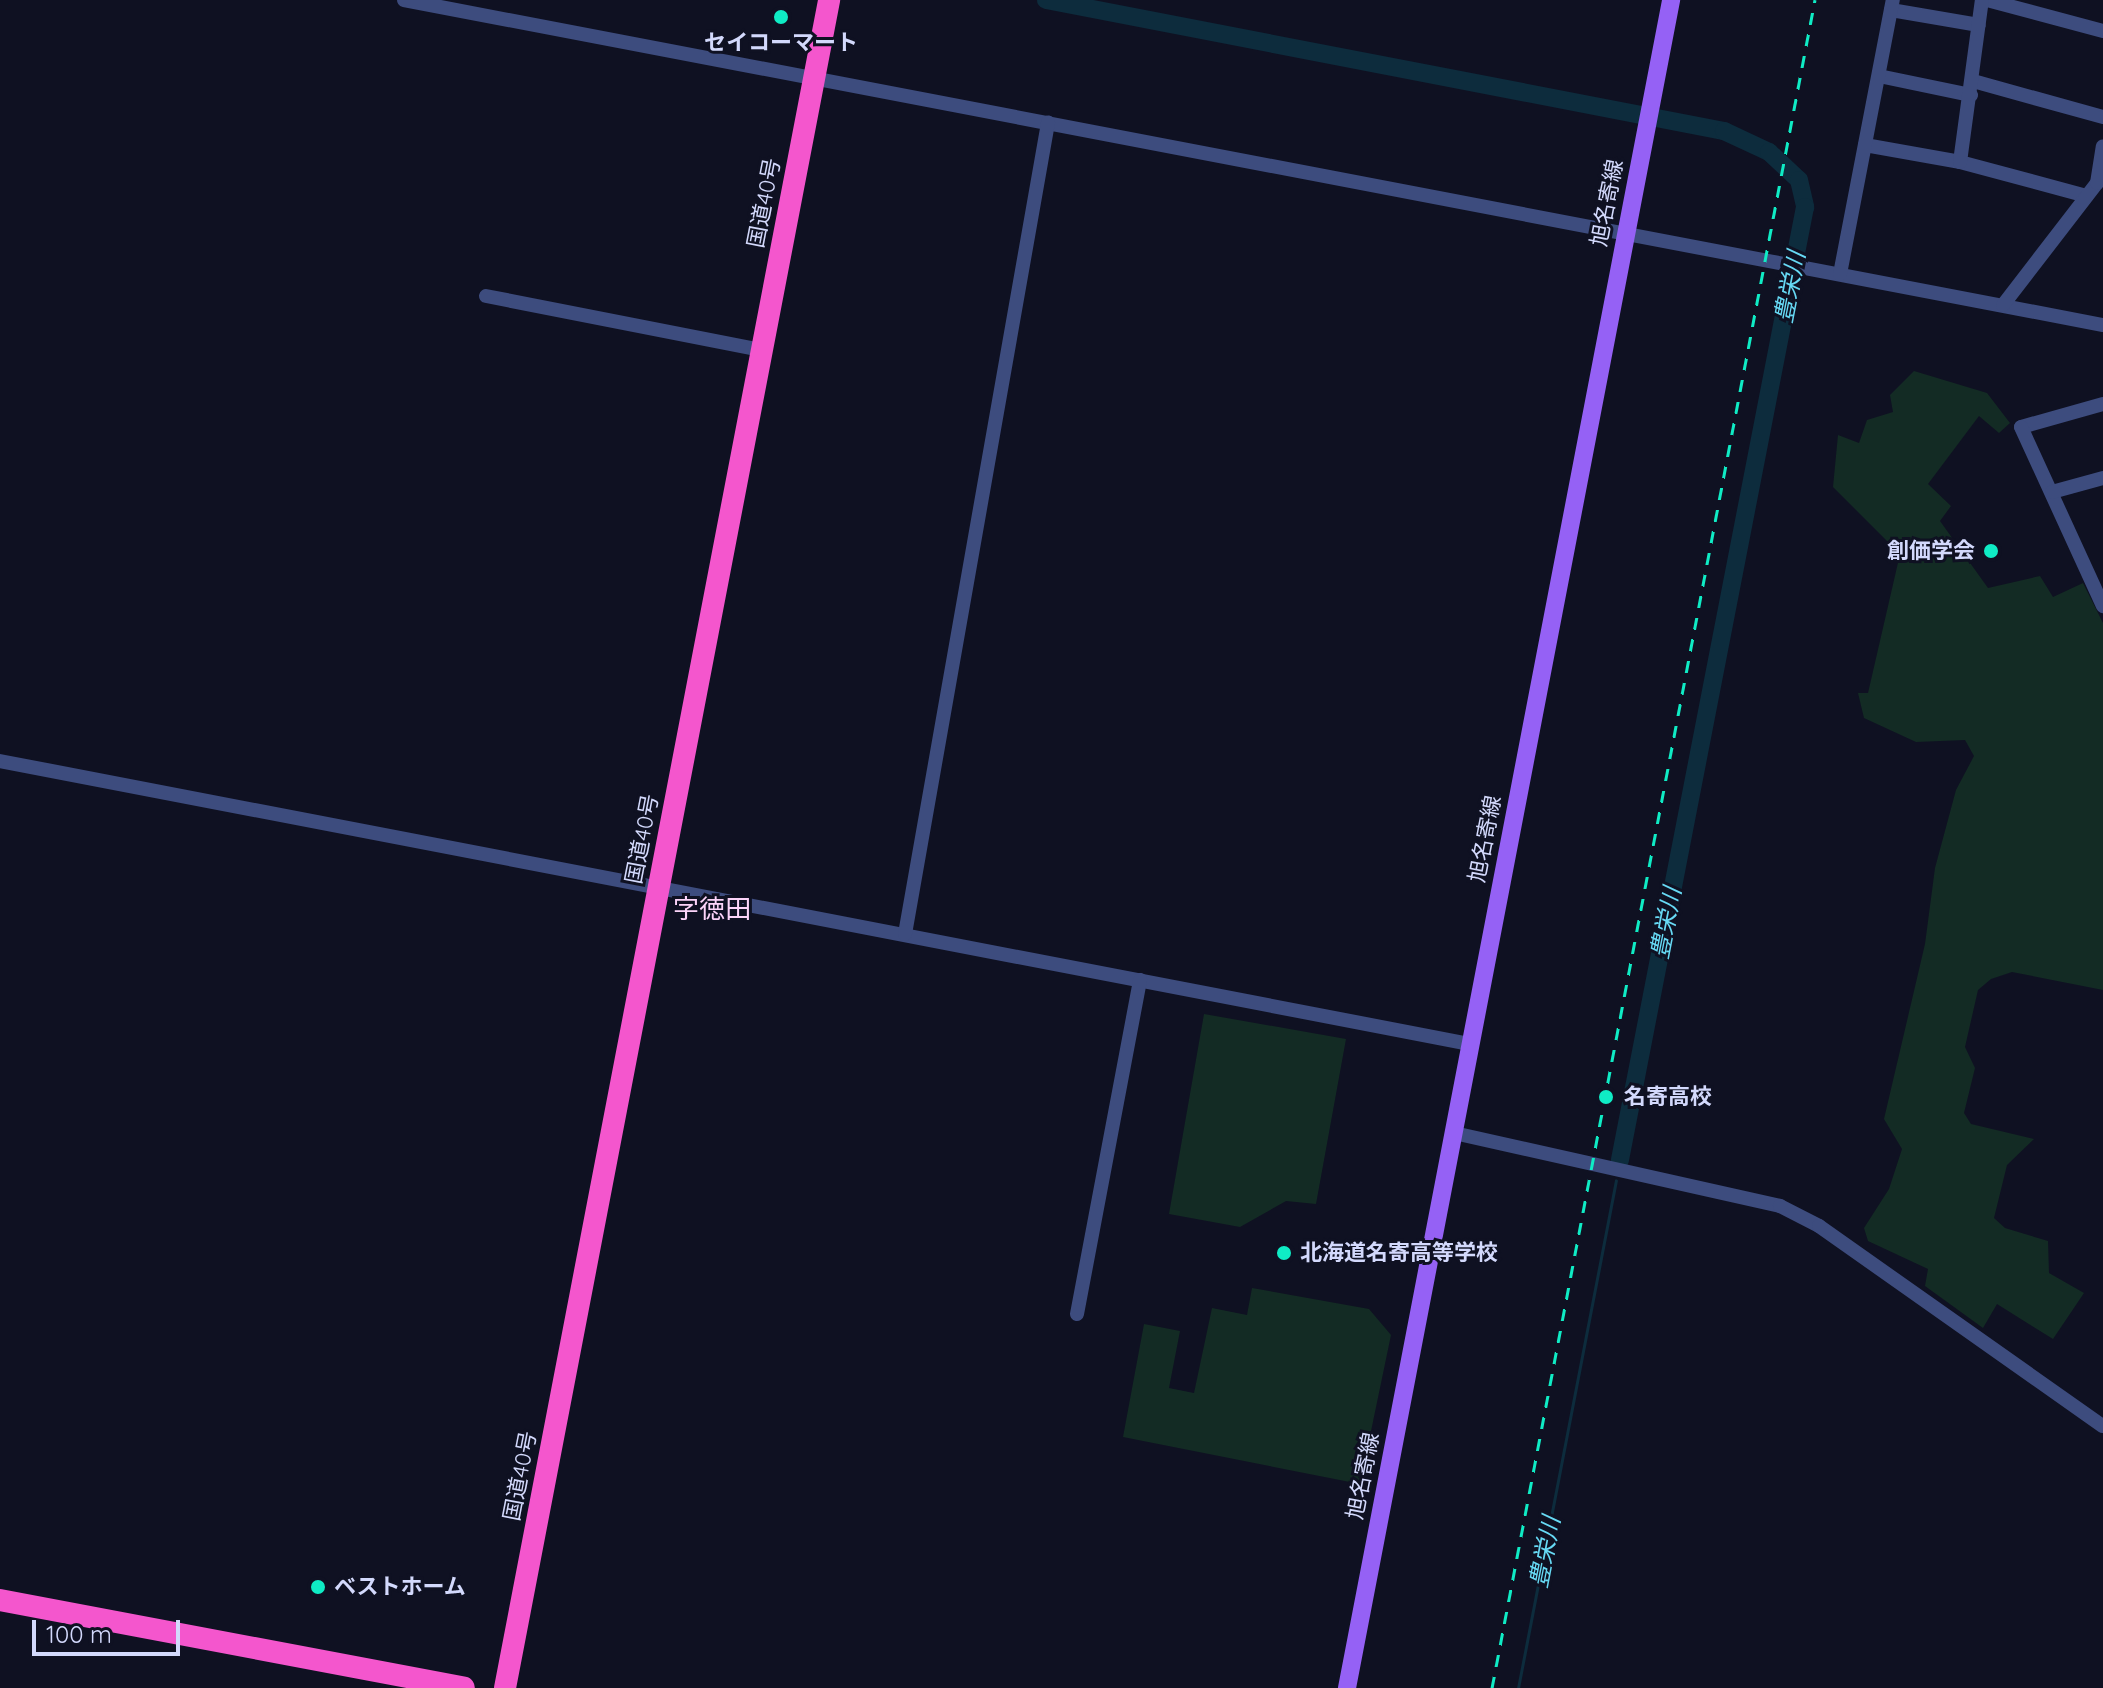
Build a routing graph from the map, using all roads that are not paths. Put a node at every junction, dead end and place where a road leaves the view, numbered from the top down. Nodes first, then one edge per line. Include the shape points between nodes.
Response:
1 (404, 0) edge
2 (829, 0) edge
3 (1671, 0) edge
4 (1985, 0) edge
5 (1892, 5) edge
6 (1979, 25) junction
7 (2103, 31) edge
8 (1879, 76) junction
9 (814, 79) junction
10 (1972, 88) junction
11 (2103, 117) edge
12 (1048, 123) junction
13 (1865, 145) junction
14 (2103, 146) edge
15 (1960, 162) junction
16 (2087, 196) junction
17 (1626, 233) junction
18 (1840, 274) junction
19 (486, 296) dead end
20 (2003, 305) junction
21 (2103, 325) edge
22 (762, 350) junction
23 (2103, 404) edge
24 (2103, 478) edge
25 (2052, 492) junction
26 (2103, 606) edge
27 (0, 761) edge
28 (659, 887) junction
29 (905, 934) junction
30 (1140, 980) junction
31 (1470, 1044) junction
32 (1454, 1133) junction
33 (1077, 1314) dead end
34 (2103, 1426) edge
35 (0, 1600) edge
36 (464, 1688) edge
37 (505, 1688) edge
38 (1347, 1688) edge

1 - 9 street
2 - 9 highway, 国道40号
3 - 17 main road, 旭名寄線
4 - 6 street
4 - 7 street
5 - 6 street
5 - 8 street
6 - 10 street
8 - 10 street
8 - 13 street
9 - 12 street
9 - 22 highway, 国道40号
10 - 11 street
10 - 15 street
12 - 17 street
12 - 29 street
13 - 15 street
13 - 18 street
14 - 16 street via 2097,183
15 - 16 street
16 - 20 street
17 - 18 street
17 - 31 main road, 旭名寄線
18 - 20 street
19 - 22 street
20 - 21 street
22 - 28 highway, 国道40号
23 - 25 street via 2021,427
24 - 25 street
25 - 26 street
27 - 28 street
28 - 29 street
28 - 37 highway, 国道40号
29 - 30 street
30 - 31 street
30 - 33 street
31 - 32 main road, 旭名寄線
32 - 34 street via 1780,1206 1819,1226
32 - 38 main road, 旭名寄線
35 - 36 highway

